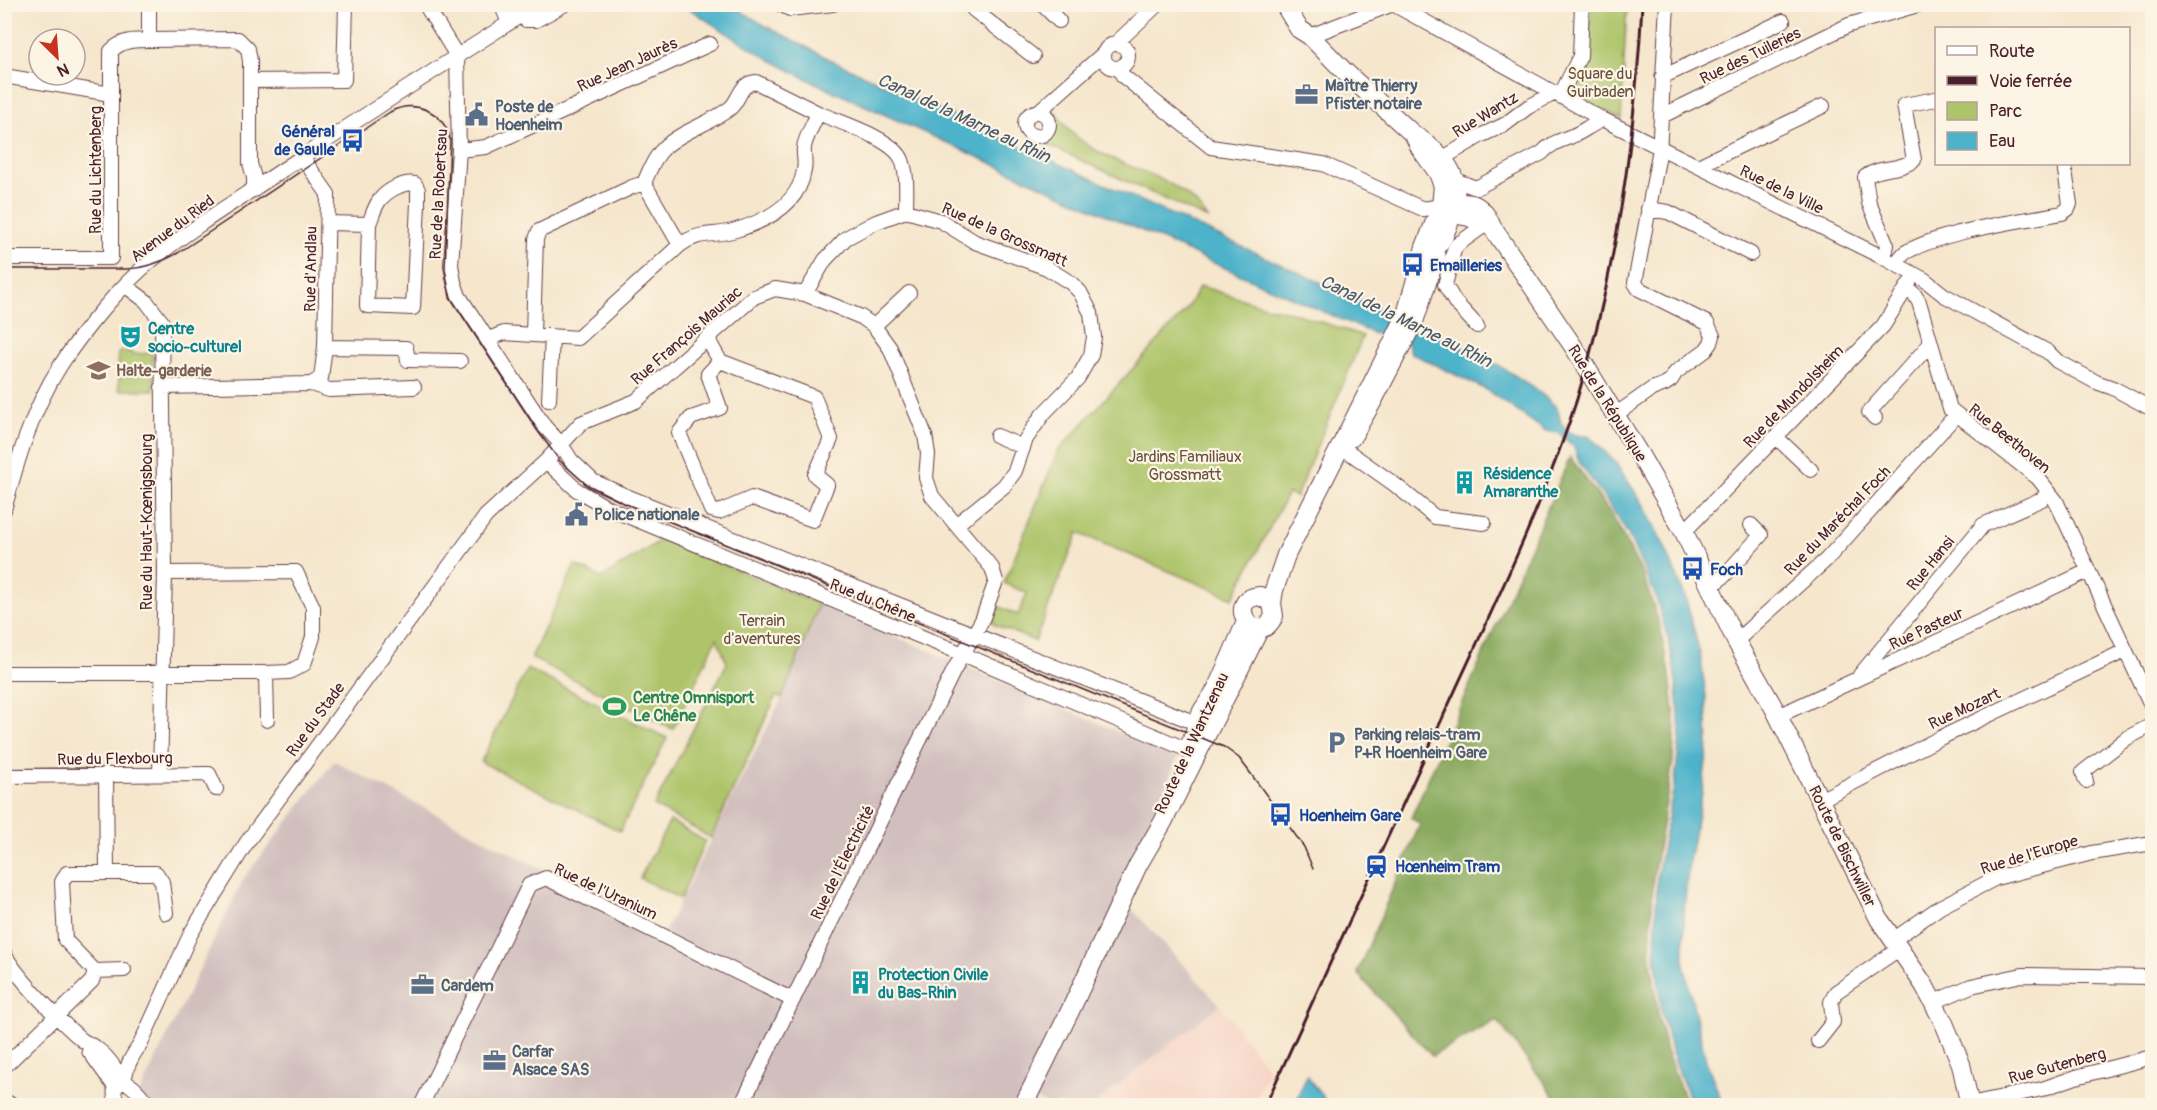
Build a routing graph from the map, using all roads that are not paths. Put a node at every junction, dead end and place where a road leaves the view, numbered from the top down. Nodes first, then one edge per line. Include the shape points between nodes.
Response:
1 (149, 4) edge
2 (346, 4) edge
3 (425, 4) edge
4 (501, 4) edge
5 (539, 4) edge
6 (565, 4) edge
7 (780, 4) edge
8 (970, 4) edge
9 (1042, 4) edge
10 (1158, 4) edge
11 (1284, 4) edge
12 (1292, 4) edge
13 (1582, 4) edge
14 (1921, 4) edge
15 (826, 5) edge
16 (1392, 5) edge
17 (1667, 5) edge
18 (515, 19) junction
19 (1059, 21) dead end
20 (1783, 21) dead end
21 (1310, 36) junction
22 (149, 40) junction
23 (710, 44) dead end
24 (1110, 48) junction
25 (457, 56) junction
26 (1033, 56) dead end
27 (1119, 69) junction
28 (4, 76) edge
29 (1662, 77) junction
30 (250, 81) junction
31 (111, 94) junction
32 (1558, 95) junction
33 (1935, 99) edge
34 (1823, 106) dead end
35 (1038, 112) dead end
36 (819, 113) junction
37 (1662, 116) junction
38 (1600, 118) junction
39 (1660, 148) junction
40 (459, 150) junction
41 (302, 157) junction
42 (1438, 161) junction
43 (2064, 165) edge
44 (1698, 166) junction
45 (1455, 180) junction
46 (644, 183) junction
47 (254, 190) junction
48 (1449, 208) junction
49 (1648, 209) junction
50 (906, 212) junction
51 (328, 224) junction
52 (369, 224) junction
53 (1489, 226) junction
54 (680, 245) junction
55 (1751, 254) dead end
56 (1889, 255) junction
57 (4, 258) edge
58 (1915, 274) junction
59 (126, 286) junction
60 (1906, 290) junction
61 (909, 292) dead end
62 (805, 294) junction
63 (1409, 318) junction
64 (874, 326) junction
65 (1477, 326) dead end
66 (533, 334) junction
67 (552, 336) junction
68 (707, 338) junction
69 (486, 340) junction
70 (1931, 342) junction
71 (325, 347) junction
72 (1394, 353) junction
73 (460, 361) dead end
74 (720, 361) junction
75 (311, 384) junction
76 (162, 387) junction
77 (414, 387) dead end
78 (549, 400) dead end
79 (2152, 409) edge
80 (1956, 415) junction
81 (1616, 416) junction
82 (1875, 418) dead end
83 (997, 436) dead end
84 (1776, 437) junction
85 (561, 444) junction
86 (1023, 447) junction
87 (1346, 450) junction
88 (546, 461) junction
89 (1812, 470) dead end
90 (2048, 492) junction
91 (4, 510) edge
92 (1484, 523) dead end
93 (956, 525) junction
94 (1751, 525) dead end
95 (1684, 532) junction
96 (1286, 555) junction
97 (2088, 571) junction
98 (165, 573) junction
99 (1710, 587) junction
100 (1266, 599) junction
101 (1253, 625) junction
102 (974, 634) junction
103 (1736, 640) junction
104 (2125, 651) junction
105 (963, 655) junction
106 (4, 673) edge
107 (266, 673) junction
108 (162, 674) junction
109 (1856, 679) junction
110 (2152, 706) edge
111 (1778, 716) junction
112 (267, 720) dead end
113 (2152, 725) edge
114 (1204, 727) junction
115 (1193, 752) junction
116 (106, 774) junction
117 (160, 774) junction
118 (4, 776) edge
119 (2086, 781) dead end
120 (216, 789) dead end
121 (1820, 800) junction
122 (2152, 843) edge
123 (107, 873) junction
124 (166, 913) dead end
125 (1896, 945) junction
126 (4, 954) edge
127 (1092, 961) junction
128 (124, 970) dead end
129 (95, 971) junction
130 (2152, 977) edge
131 (793, 1000) junction
132 (1934, 1002) junction
133 (57, 1016) junction
134 (1818, 1041) dead end
135 (2152, 1057) edge
136 (4, 1067) edge
137 (123, 1094) edge
138 (4, 1101) edge
139 (1970, 1105) edge
140 (14, 1106) edge
141 (149, 1106) edge
142 (421, 1106) edge
143 (741, 1106) edge
144 (1013, 1106) edge
145 (1023, 1106) edge

1 - 22 street
2 - 30 street via 344,80
3 - 25 street
4 - 18 street
5 - 18 street, Avenue du Ried
6 - 18 street via 536,20
7 - 15 street via 790,9
8 - 26 street
9 - 19 street
10 - 24 street
11 - 21 main road via 1299,29
12 - 21 main road
13 - 32 street via 1580,56
14 - 37 street, Rue des Tuileries via 1849,25
16 - 21 street
16 - 32 street, Rue de la Ville
17 - 29 street
18 - 25 street, Avenue du Ried
20 - 29 street
21 - 42 main road via 1414,135 1420,148
22 - 30 street, Rue du Lichtenberg via 238,39 248,49
22 - 31 street, Rue du Lichtenberg via 118,44 111,51
23 - 40 street, Rue Jean Jaurès via 486,147
24 - 27 street via 1107,64
24 - 27 street via 1126,49 1129,56
24 - 35 street
25 - 40 street, Rue de la Robertsau
25 - 41 street, Avenue du Ried
27 - 48 street via 1211,147 1323,164 1423,209
28 - 31 street
29 - 37 street
30 - 47 street, Rue du Lichtenberg via 250,163
31 - 57 street, Rue du Lichtenberg via 111,258
32 - 38 street, Rue de la Ville
32 - 42 street, Rue Wantz via 1528,107
33 - 56 street via 1904,105 1914,160 1907,166 1865,177 1870,204
34 - 44 street
36 - 46 street via 750,82 741,89 731,108 667,145 655,157
36 - 50 street via 889,144 902,158
36 - 54 street via 804,146 804,171 796,195 759,223 731,232 692,236
37 - 39 street
38 - 39 street, Rue de la Ville
38 - 45 street via 1476,188
39 - 44 street, Rue de la Ville
39 - 49 street
40 - 69 street, Rue de la Robertsau via 452,271 459,296
41 - 47 street, Avenue du Ried
41 - 51 street, Rue d'Andlau via 328,194
42 - 45 main road
42 - 48 main road
43 - 56 street via 2070,204 2062,213 1963,233
44 - 56 street, Rue de la Ville
45 - 48 main road
46 - 54 street
46 - 66 street via 539,231
47 - 59 street, Avenue du Ried via 153,259
48 - 53 main road
48 - 63 main road, Route de la Wantzenau via 1441,243 1435,248
48 - 63 main road, Route de la Wantzenau via 1425,247
49 - 55 street via 1668,212
49 - 81 street via 1635,283 1639,289 1707,323 1713,336 1706,350 1676,372 1664,374 1652,389
50 - 62 street via 846,238 825,260
50 - 86 street, Rue de la Grossmatt via 941,221 975,242 1047,268 1080,292 1091,313 1091,355 1078,378 1043,414
51 - 52 street
51 - 71 street, Rue d'Andlau
52 - 52 street via 382,197 405,183 417,185 412,308 367,306
53 - 65 street via 1457,245 1445,285
53 - 81 main road, Rue de la République via 1565,333
54 - 67 street via 578,338
56 - 58 street, Rue de la Ville
58 - 60 street, Rue de Mundolsheim
58 - 79 street, Rue de la Ville via 2057,361
59 - 76 street, Rue du Haut-Kœnigsbourg via 146,301 162,322
59 - 91 street, Avenue du Ried via 59,367 28,431
60 - 70 street, Rue Beethoven via 1919,302
60 - 84 street, Rue de Mundolsheim via 1883,326
61 - 64 street
62 - 64 street, Rue François Mauriac
62 - 68 street, Rue François Mauriac via 775,289 754,297
63 - 72 main road, Route de la Wantzenau
64 - 93 street, Rue François Mauriac via 890,348 926,435 926,478 932,496
66 - 67 street
66 - 69 street via 504,333
67 - 78 street
68 - 74 street
68 - 85 street, Rue François Mauriac via 636,401 581,423
69 - 85 street, Rue de la Robertsau via 545,427
70 - 80 street, Rue Beethoven via 1950,409
70 - 82 street via 1869,412
71 - 73 street via 406,348 408,360
71 - 75 street, Rue d'Andlau via 321,378
72 - 87 street, Route de la Wantzenau
72 - 96 main road, Route de la Wantzenau
74 - 74 street via 708,374 720,408 691,418 679,433 711,510 719,512 752,498 813,520 827,485 815,475 831,439 814,398
75 - 76 street
75 - 77 street via 329,390
76 - 98 street, Rue du Haut-Kœnigsbourg
80 - 90 street, Rue Beethoven via 2038,478
80 - 103 street, Rue du Maréchal Foch via 1827,560
81 - 95 main road, Rue de la République
83 - 86 street
84 - 89 street
84 - 95 street, Rue de Mundolsheim
85 - 88 street, Rue du Stade
85 - 102 street, Rue du Chêne via 581,471 606,487
86 - 93 street, Rue de la Grossmatt via 1004,486
87 - 92 street via 1435,517
87 - 96 street, Route de la Wantzenau via 1298,544
88 - 105 street, Rue du Chêne via 577,490 608,508
88 - 137 street, Rue du Stade via 486,516 247,842 192,933 129,1062
90 - 97 street, Rue Beethoven via 2056,501
90 - 109 street, Rue Hansi via 2042,499 1983,525
93 - 102 street, Rue François Mauriac via 992,568 996,581
94 - 99 street via 1761,535
95 - 99 main road, Rue de la République
96 - 100 main road, Route de la Wantzenau via 1278,563
97 - 104 street, Rue Beethoven
97 - 109 street, Rue Pasteur
98 - 107 street via 296,572 314,607 310,649 304,664 289,672
98 - 108 street, Rue du Haut-Kœnigsbourg
99 - 103 main road, Route de Bischwiller
100 - 101 main road, Route de la Wantzenau via 1275,612 1272,621
100 - 101 main road, Route de la Wantzenau via 1250,598 1244,606 1243,612
101 - 114 main road, Route de la Wantzenau
102 - 105 street, Rue de l'Électricité
102 - 114 street, Rue du Chêne
103 - 111 main road, Route de Bischwiller
104 - 110 street, Rue Beethoven
104 - 121 street, Rue Mozart via 1940,738
105 - 115 street, Rue du Chêne
105 - 131 street, Rue de l'Électricité
106 - 108 street
107 - 108 street
107 - 112 street
108 - 117 street, Rue du Haut-Kœnigsbourg
109 - 111 street, Rue Pasteur
111 - 121 main road, Route de Bischwiller
113 - 119 street via 2127,738 2083,772
114 - 115 main road, Route de la Wantzenau
115 - 127 main road, Route de la Wantzenau via 1163,822
116 - 117 street, Rue du Flexbourg
116 - 118 street, Rue du Flexbourg
116 - 123 street
117 - 120 street, Rue du Flexbourg via 209,774
121 - 125 main road, Route de Bischwiller
122 - 125 street, Rue de l'Europe via 2092,853 1996,878 1940,907
123 - 124 street via 156,873 162,882
123 - 129 street via 66,873 62,882 65,940
125 - 132 main road, Route de Bischwiller
125 - 134 street, Rue de l'Europe via 1836,992 1831,1002 1833,1023
126 - 133 street
127 - 144 main road, Route de la Wantzenau via 1060,1011
127 - 145 main road, Route de la Wantzenau
128 - 129 street
129 - 133 street via 92,981
130 - 132 street via 2022,975 1971,986
131 - 142 street, Rue de l'Uranium via 546,878 529,885
131 - 143 street, Rue de l'Électricité
132 - 139 main road, Route de Bischwiller via 1954,1045
133 - 136 street
133 - 137 street via 114,1066
135 - 139 street, Rue Gutenberg
137 - 141 street
138 - 140 street

